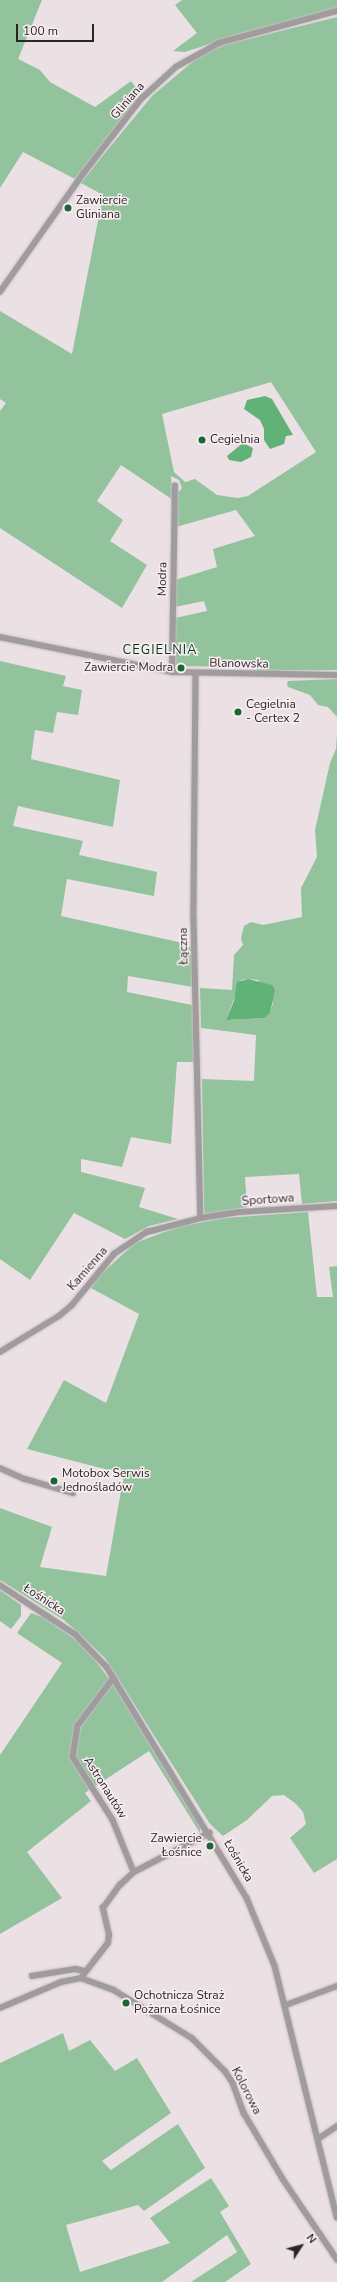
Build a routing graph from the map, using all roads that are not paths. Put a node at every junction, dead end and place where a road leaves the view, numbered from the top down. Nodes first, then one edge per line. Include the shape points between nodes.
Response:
1 (337, 11) edge
2 (0, 292) edge
3 (175, 486) dead end
4 (0, 637) edge
5 (172, 672) junction
6 (196, 674) junction
7 (337, 675) edge
8 (337, 1206) edge
9 (201, 1218) junction
10 (0, 1352) edge
11 (0, 1468) edge
12 (73, 1493) dead end
13 (0, 1585) edge
14 (114, 1678) junction
15 (209, 1833) junction
16 (134, 1872) junction
17 (85, 1971) junction
18 (32, 1976) dead end
19 (81, 1978) junction
20 (337, 1986) edge
21 (286, 2005) junction
22 (0, 2008) edge
23 (337, 2126) edge
24 (318, 2139) junction
25 (337, 2217) edge
26 (337, 2259) edge

1 - 2 street, Gliniana via 219,42 176,67 137,105 83,174
3 - 5 street, Modra
4 - 5 street, Blanowska
5 - 6 street, Blanowska
6 - 7 street, Blanowska
6 - 9 street, Łączna via 194,919
8 - 9 street, Sportowa via 239,1212
9 - 10 street, Kamienna via 155,1229 130,1241 114,1254 72,1305
11 - 12 street via 24,1479
13 - 14 street, Łośnicka via 75,1634
14 - 15 street, Łośnicka
14 - 16 street, Astronautów via 78,1726 73,1757 113,1820
15 - 16 street
15 - 21 street, Łośnicka via 259,1921
16 - 17 street via 104,1904 102,1913 109,1940
17 - 18 street via 75,1969
17 - 19 street
19 - 22 street via 61,1982
19 - 26 street, Kolorowa via 118,1992 192,2038 212,2056 233,2083 244,2113 283,2180
20 - 21 street
21 - 24 street, Łośnicka
23 - 24 street
24 - 25 street, Łośnicka

